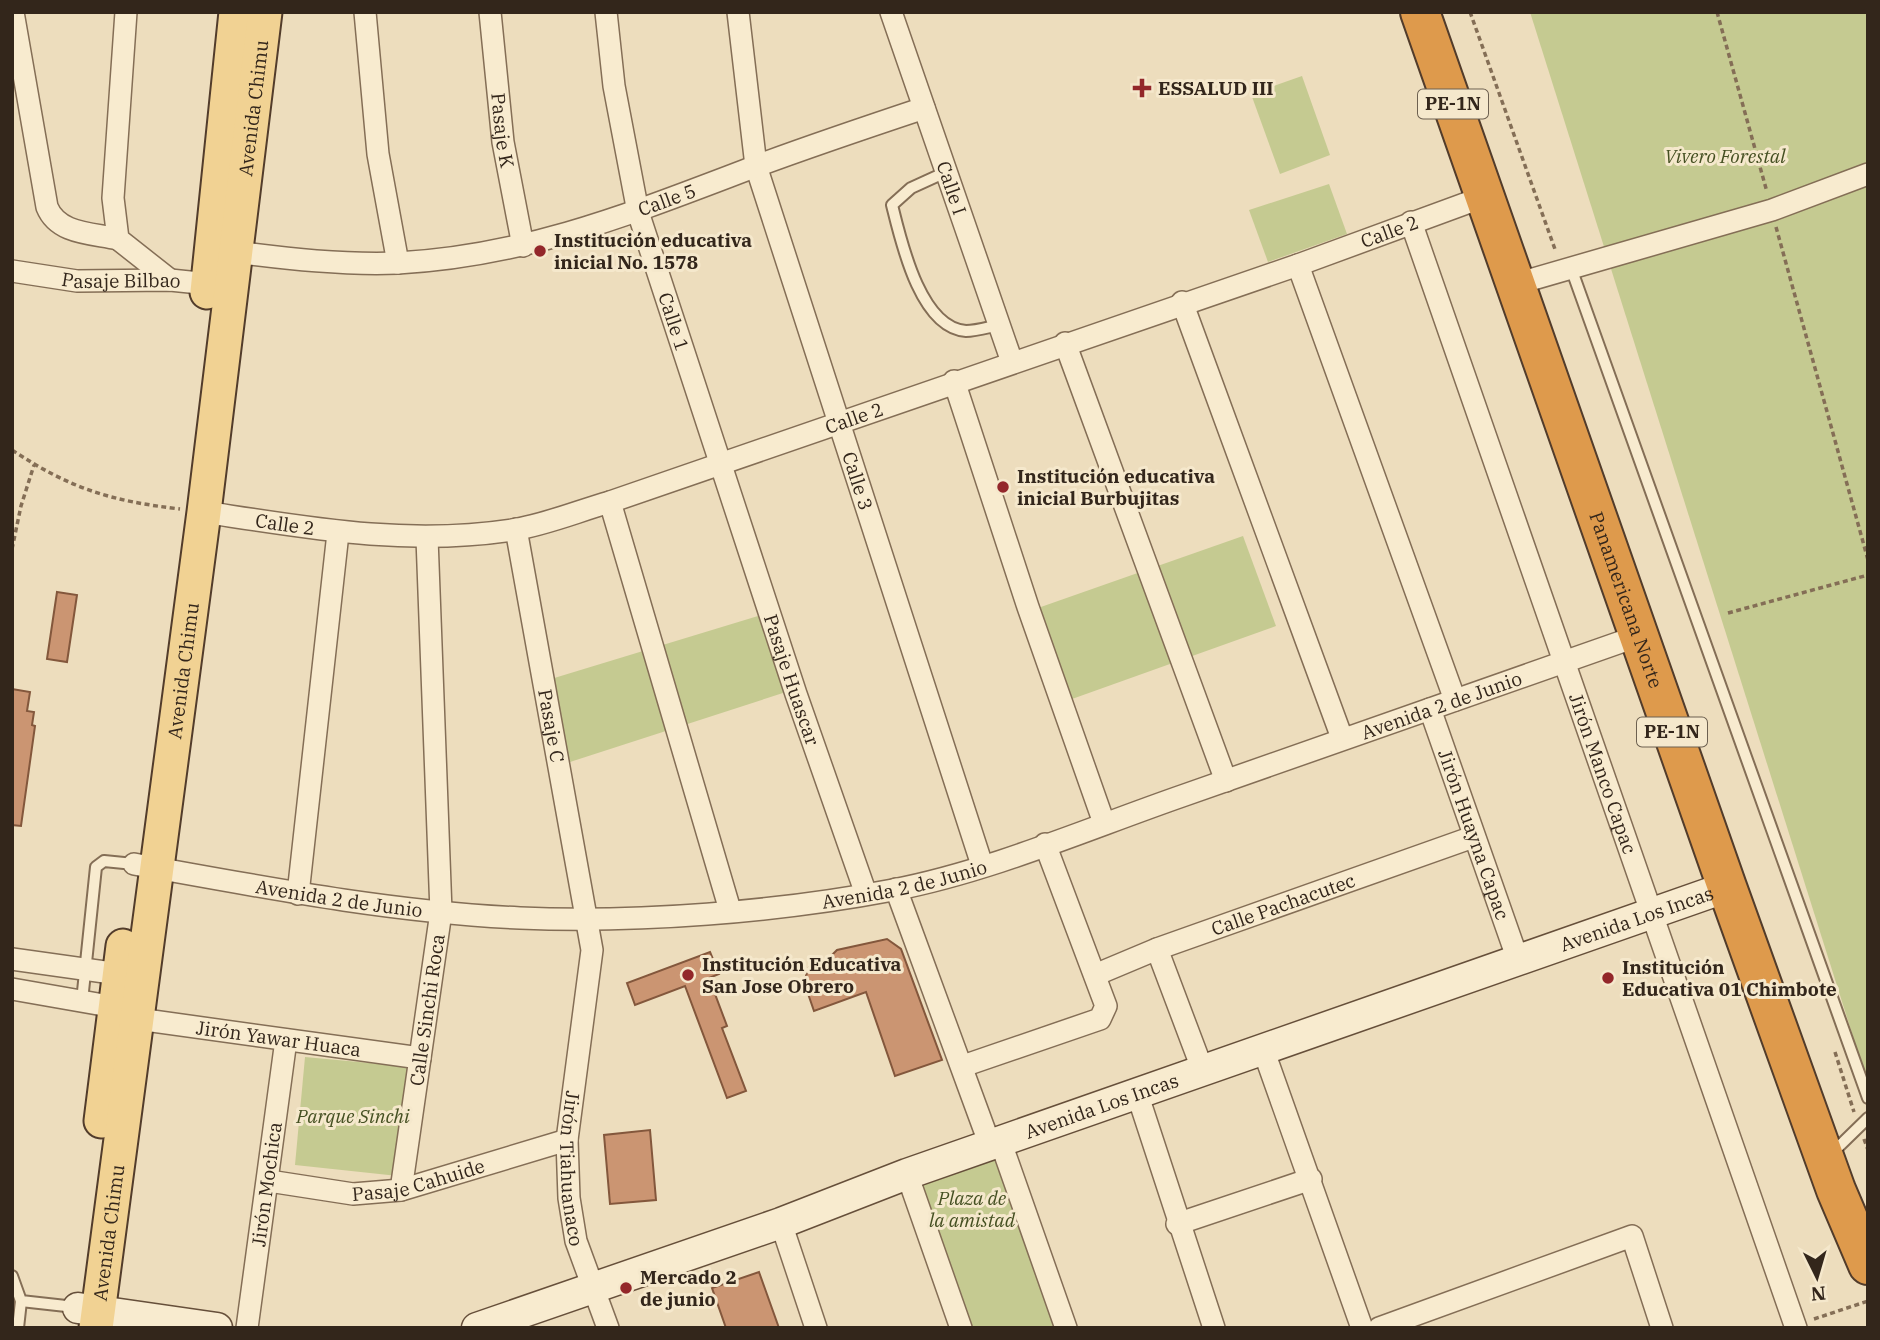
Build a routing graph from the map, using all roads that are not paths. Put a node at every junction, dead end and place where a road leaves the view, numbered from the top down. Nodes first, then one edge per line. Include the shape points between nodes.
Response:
1 (13, 12) edge
2 (126, 12) edge
3 (236, 12) edge
4 (265, 12) edge
5 (365, 12) edge
6 (490, 12) edge
7 (606, 12) edge
8 (738, 12) edge
9 (891, 12) edge
10 (1420, 12) edge
11 (923, 108) junction
12 (757, 166) junction
13 (946, 172) junction
14 (1868, 174) edge
15 (1486, 196) junction
16 (638, 212) junction
17 (1411, 222) junction
18 (118, 239) junction
19 (523, 246) junction
20 (235, 251) junction
21 (398, 263) junction
22 (1298, 265) junction
23 (1571, 268) junction
24 (12, 271) edge
25 (170, 280) junction
26 (219, 284) junction
27 (1516, 284) junction
28 (1182, 302) junction
29 (999, 325) junction
30 (1065, 343) junction
31 (1012, 362) junction
32 (954, 382) junction
33 (840, 422) junction
34 (721, 464) junction
35 (610, 502) junction
36 (195, 510) junction
37 (516, 530) junction
38 (338, 533) junction
39 (427, 538) junction
40 (1638, 636) junction
41 (1565, 662) junction
42 (1455, 700) junction
43 (1430, 709) junction
44 (1342, 738) junction
45 (1226, 781) junction
46 (1104, 823) junction
47 (1473, 837) junction
48 (1045, 844) junction
49 (982, 865) junction
50 (144, 866) junction
51 (1727, 887) junction
52 (896, 889) junction
53 (298, 894) junction
54 (866, 894) junction
55 (730, 910) junction
56 (441, 912) junction
57 (1653, 912) junction
58 (587, 920) junction
59 (1157, 949) junction
60 (12, 959) edge
61 (1518, 960) junction
62 (85, 969) junction
63 (119, 974) junction
64 (1095, 975) junction
65 (12, 989) edge
66 (82, 1001) junction
67 (126, 1013) junction
68 (286, 1040) junction
69 (1263, 1049) junction
70 (420, 1058) junction
71 (962, 1066) junction
72 (1203, 1071) junction
73 (1137, 1093) junction
74 (1868, 1098) edge
75 (1868, 1118) edge
76 (567, 1140) junction
77 (996, 1144) junction
78 (1825, 1159) junction
79 (908, 1174) junction
80 (1311, 1179) junction
81 (268, 1181) junction
82 (401, 1190) junction
83 (781, 1223) junction
84 (1177, 1224) junction
85 (1868, 1265) edge
86 (12, 1276) edge
87 (593, 1286) junction
88 (21, 1301) junction
89 (87, 1318) edge
90 (1793, 1327) edge
91 (18, 1328) edge
92 (217, 1328) edge
93 (247, 1328) edge
94 (477, 1328) edge
95 (608, 1328) edge
96 (816, 1328) edge
97 (961, 1328) edge
98 (1066, 1328) edge
99 (1214, 1328) edge
100 (1362, 1328) edge
101 (1379, 1328) edge
102 (1662, 1328) edge

1 - 18 street via 52,219 60,226
2 - 18 street via 113,198
3 - 26 main road, Avenida Chimu
4 - 20 main road, Avenida Chimu
5 - 21 street via 378,154
6 - 19 street, Pasaje K via 503,142
7 - 16 street, Calle 1 via 614,86
8 - 12 street, Calle 3
9 - 11 street, Calle I
10 - 15 highway, Panamericana Norte / PE-1N
11 - 12 street, Calle 5
11 - 13 street, Calle I
12 - 16 street, Calle 5
12 - 33 street, Calle 3
13 - 29 street, Calle I
13 - 29 lane via 911,188 892,205 904,249 925,300 943,323 966,331
14 - 23 street via 1772,210
15 - 17 street, Calle 2
15 - 27 highway, Panamericana Norte / PE-1N
16 - 19 street, Calle 5
16 - 34 street, Calle 1
17 - 22 street, Calle 2
17 - 41 street, Jirón Manco Capac
18 - 25 street
19 - 21 street, Calle 5
20 - 21 street, Calle 5 via 343,263
20 - 26 main road, Avenida Chimu
22 - 28 street, Calle 2
22 - 42 street
23 - 27 street
23 - 74 lane
24 - 25 street, Pasaje Bilbao via 77,281
25 - 26 street, Pasaje Bilbao
26 - 36 main road, Avenida Chimu
27 - 40 highway, Panamericana Norte / PE-1N
28 - 30 street, Calle 2
28 - 44 street
29 - 31 street, Calle I
30 - 31 street, Calle 2
30 - 45 street
31 - 32 street, Calle 2
32 - 33 street, Calle 2
32 - 46 street
33 - 34 street, Calle 2
33 - 49 street, Calle 3
34 - 35 street, Calle 2
34 - 54 street, Pasaje Huascar
35 - 37 street, Calle 2
35 - 55 street
36 - 38 street, Calle 2
36 - 50 main road, Avenida Chimu
37 - 39 street, Calle 2
37 - 58 street, Pasaje C
38 - 39 street, Calle 2
38 - 53 street
39 - 56 street, Calle Sinchi Roca
40 - 41 street, Avenida 2 de Junio
40 - 51 highway, Panamericana Norte / PE-1N
41 - 42 street, Avenida 2 de Junio
41 - 57 street, Jirón Manco Capac
42 - 43 street, Avenida 2 de Junio
43 - 44 street, Avenida 2 de Junio
43 - 47 street, Jirón Huayna Capac
44 - 45 street, Avenida 2 de Junio
45 - 46 street, Avenida 2 de Junio
46 - 48 street, Avenida 2 de Junio
47 - 59 street, Calle Pachacutec
47 - 61 street, Jirón Huayna Capac
48 - 49 street, Avenida 2 de Junio
48 - 64 street
49 - 52 street, Avenida 2 de Junio
50 - 53 street, Avenida 2 de Junio
50 - 62 lane via 104,861 96,867
50 - 63 main road, Avenida Chimu
50 - 67 main road, Avenida Chimu
51 - 57 street, Avenida Los Incas
51 - 78 highway, Panamericana Norte / PE-1N
52 - 54 street, Avenida 2 de Junio
52 - 71 street
53 - 56 street, Avenida 2 de Junio
54 - 55 street, Avenida 2 de Junio
55 - 58 street, Avenida 2 de Junio
56 - 58 street, Avenida 2 de Junio
56 - 70 street, Calle Sinchi Roca
57 - 61 street, Avenida Los Incas
57 - 90 street, Jirón Manco Capac
58 - 76 street, Jirón Tiahuanaco via 592,950
59 - 64 street, Calle Pachacutec
59 - 72 street
60 - 62 street
61 - 69 street, Avenida Los Incas
62 - 63 street
62 - 66 lane
63 - 67 main road, Avenida Chimu
64 - 71 street via 1106,1006 1100,1019
65 - 66 street, Jirón Yawar Huaca
66 - 67 street, Jirón Yawar Huaca
67 - 68 street, Jirón Yawar Huaca
67 - 89 main road, Avenida Chimu
68 - 70 street, Jirón Yawar Huaca
68 - 81 street, Jirón Mochica
69 - 72 street, Avenida Los Incas
69 - 80 street
70 - 82 street, Calle Sinchi Roca
71 - 77 street
72 - 73 street, Avenida Los Incas
73 - 77 street, Avenida Los Incas
73 - 84 street
75 - 78 lane
76 - 82 street, Pasaje Cahuide
76 - 87 street, Jirón Tiahuanaco via 576,1241
77 - 79 street, Avenida Los Incas
77 - 98 street
78 - 85 highway, Panamericana Norte / PE-1N
79 - 83 street, Avenida Los Incas
79 - 97 street
80 - 84 street
80 - 100 street
81 - 82 street, Pasaje Cahuide via 352,1194
81 - 93 street, Jirón Mochica
83 - 87 street, Avenida Los Incas
83 - 96 street
84 - 99 street
86 - 88 lane
87 - 94 street, Avenida Los Incas
87 - 95 street, Jirón Tiahuanaco
88 - 89 lane
88 - 91 lane
89 - 92 street
101 - 102 street via 1632,1236

